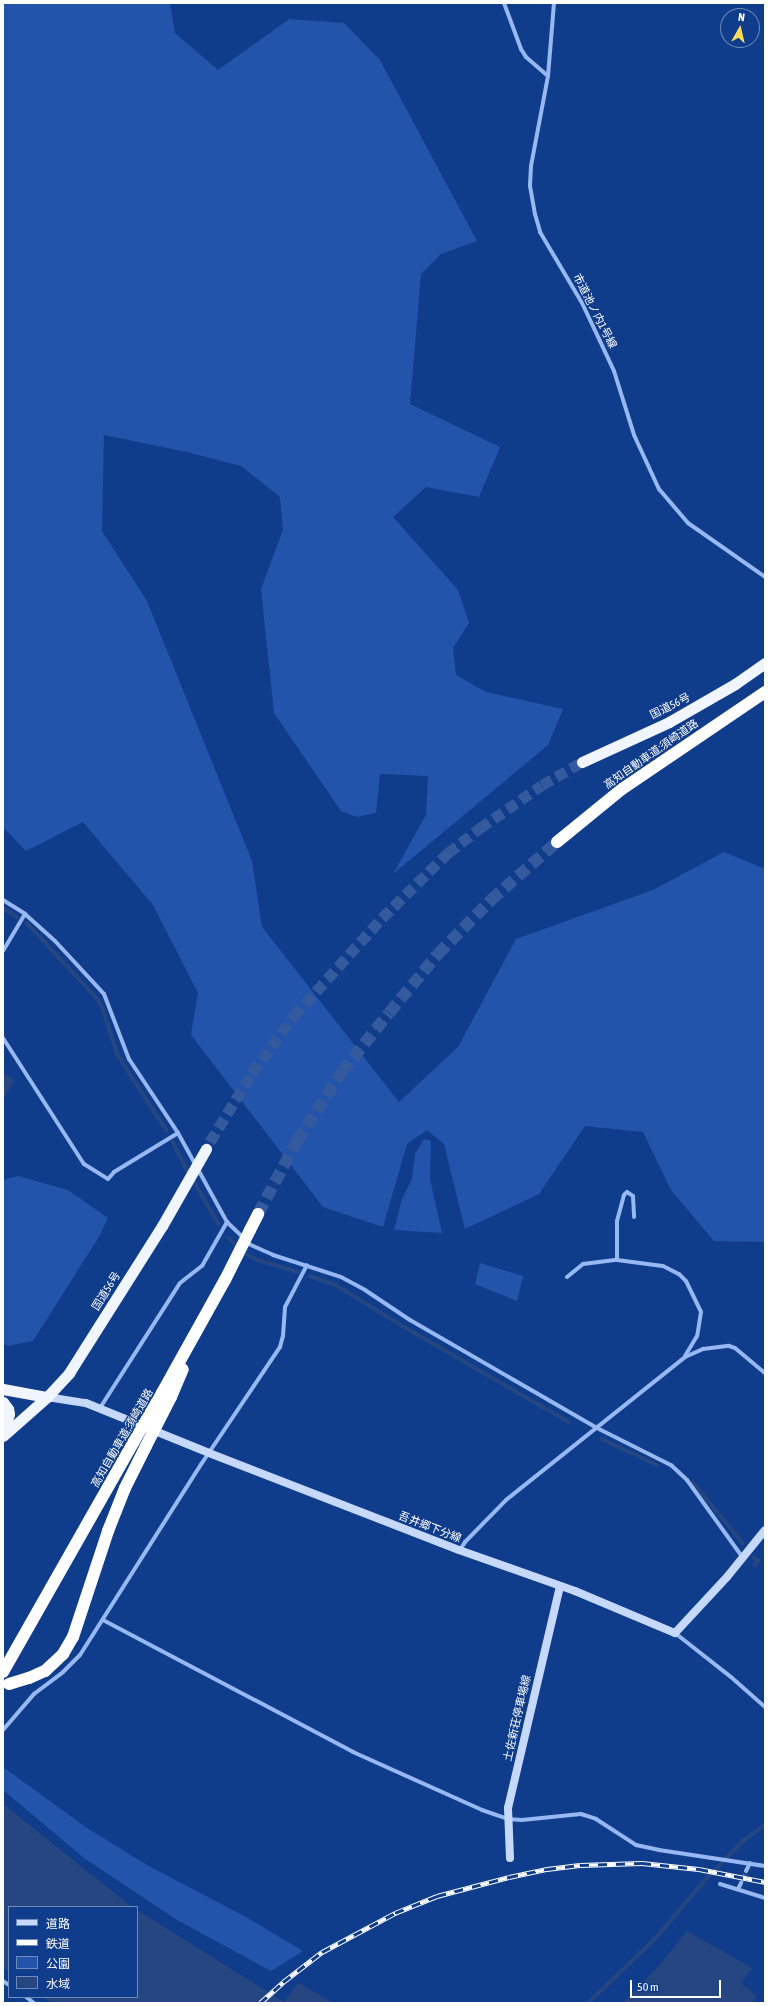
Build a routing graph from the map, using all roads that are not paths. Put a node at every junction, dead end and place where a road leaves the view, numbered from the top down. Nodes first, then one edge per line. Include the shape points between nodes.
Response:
1 (504, 3) edge
2 (554, 3) edge
3 (548, 76) junction
4 (765, 578) edge
5 (765, 663) edge
6 (765, 692) edge
7 (582, 762) tunnel mouth
8 (557, 842) tunnel mouth
9 (3, 900) edge
10 (25, 914) junction
11 (3, 951) edge
12 (3, 1038) edge
13 (178, 1133) junction
14 (208, 1146) tunnel mouth
15 (258, 1214) tunnel mouth
16 (634, 1218) dead end
17 (227, 1222) junction
18 (617, 1260) junction
19 (307, 1265) junction
20 (566, 1277) dead end
21 (685, 1357) junction
22 (765, 1373) edge
23 (3, 1389) edge
24 (166, 1395) junction
25 (47, 1397) junction
26 (3, 1402) edge
27 (100, 1408) junction
28 (597, 1428) junction
29 (3, 1432) edge
30 (3, 1436) edge
31 (209, 1454) junction
32 (765, 1530) edge
33 (459, 1550) junction
34 (743, 1558) junction
35 (560, 1586) junction
36 (103, 1620) junction
37 (675, 1633) junction
38 (3, 1672) edge
39 (10, 1684) dead end
40 (765, 1707) edge
41 (3, 1730) edge
42 (508, 1819) junction
43 (510, 1858) dead end
44 (750, 1863) junction
45 (765, 1866) edge
46 (746, 1871) tunnel mouth
47 (741, 1883) tunnel mouth
48 (720, 1884) dead end
49 (738, 1889) junction
50 (765, 1898) edge

1 - 3 street via 521,49 526,57
2 - 3 street, 市道池ノ内1号線
3 - 4 street, 市道池ノ内1号線 via 531,166 530,186 540,232 582,303 603,347 614,371 634,435 660,489 688,523
5 - 7 highway, 国道56号 via 735,684 669,722
6 - 8 highway, 高知自動車道;須崎道路 via 622,789
9 - 10 street
10 - 11 street
10 - 13 street via 55,940 104,994 129,1059
12 - 13 street via 84,1164 108,1178
13 - 17 street
14 - 25 highway, 国道56号, bridge via 82,1356
15 - 24 highway, bridge
16 - 18 street via 633,1196 627,1192 617,1221
17 - 19 street via 251,1244 273,1255
17 - 27 street via 202,1266 180,1283
18 - 20 street via 583,1264
18 - 21 street via 663,1266 679,1274 686,1281 701,1312 697,1336
19 - 28 street via 341,1277 359,1287 410,1320
19 - 31 street via 285,1307 280,1347
21 - 22 street via 703,1349 729,1346
21 - 28 street
23 - 25 highway
24 - 38 highway, 高知自動車道;須崎道路, bridge via 133,1443
24 - 39 highway, bridge via 108,1532 73,1637 63,1654 45,1670
25 - 27 main road, 吾井郷下分線 via 86,1403
25 - 30 highway, 国道56号
26 - 29 highway via 9,1414
27 - 31 main road, 吾井郷下分線
28 - 33 street via 506,1500
28 - 34 street via 665,1461 679,1472
31 - 33 main road, 吾井郷下分線
31 - 36 street
32 - 34 main road
33 - 35 main road, 吾井郷下分線
34 - 37 main road
35 - 37 main road, 吾井郷下分線
35 - 42 main road, 土佐新荘停車場線
36 - 41 street via 80,1655 34,1694
36 - 42 street via 353,1752 482,1810
37 - 40 street
42 - 43 main road, 土佐新荘停車場線
42 - 44 street via 581,1814 596,1819 636,1845
44 - 45 street
44 - 46 street
47 - 49 street
48 - 49 street
49 - 50 street

